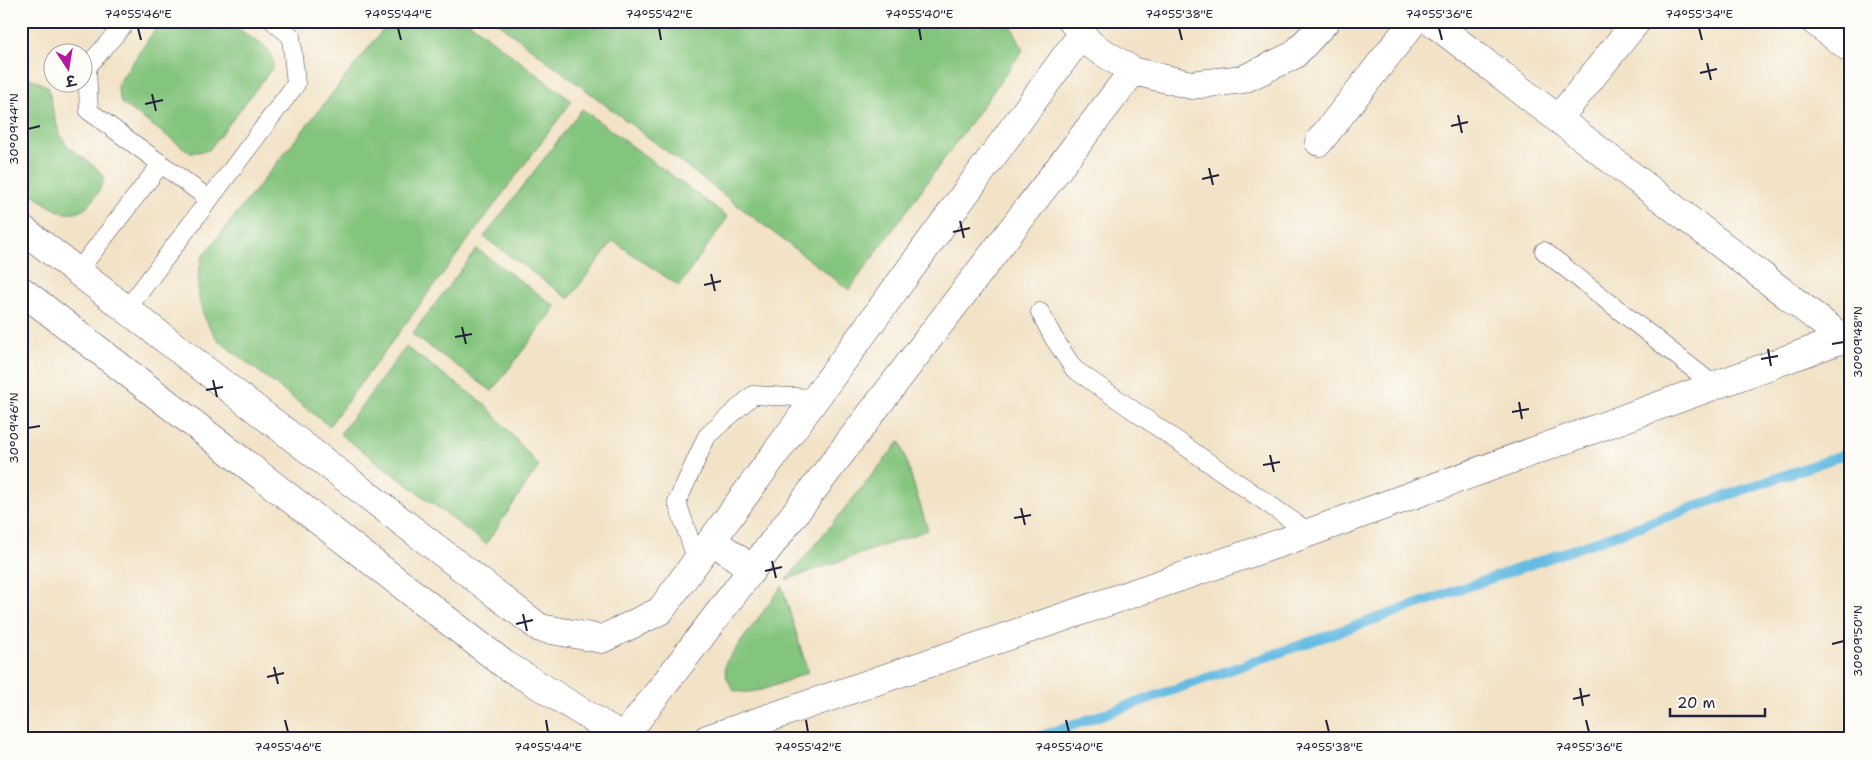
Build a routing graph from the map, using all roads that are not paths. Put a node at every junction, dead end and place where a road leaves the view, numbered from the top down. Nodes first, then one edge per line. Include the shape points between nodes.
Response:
1 (127, 21) edge
2 (273, 21) edge
3 (1326, 21) edge
4 (1414, 21) edge
5 (1431, 21) edge
6 (1637, 21) edge
7 (1814, 21) edge
8 (1077, 28) edge
9 (1851, 49) edge
10 (1133, 71) junction
11 (1558, 119) junction
12 (1319, 142) dead end
13 (161, 164) junction
14 (209, 199) junction
15 (21, 228) edge
16 (1544, 251) dead end
17 (78, 271) junction
18 (21, 290) edge
19 (126, 309) junction
20 (1040, 312) dead end
21 (1847, 338) edge
22 (1715, 386) junction
23 (816, 398) junction
24 (1310, 533) junction
25 (704, 550) junction
26 (752, 569) junction
27 (625, 738) edge
28 (707, 739) edge

1 - 13 lane via 87,67 89,111
2 - 14 lane via 291,36 296,84
3 - 10 street via 1294,55 1244,79 1190,85
4 - 12 street
5 - 11 street
6 - 11 street
7 - 9 street
8 - 10 street via 1091,45
8 - 23 street
10 - 26 street
11 - 21 street
13 - 14 lane
13 - 17 lane
14 - 19 lane
15 - 17 street
16 - 22 lane
17 - 19 street
18 - 27 street via 504,664
19 - 25 street via 540,628 602,640 660,611
20 - 24 lane via 1074,369
21 - 22 street
22 - 24 street
23 - 25 street
23 - 25 lane via 753,394 707,436 677,502
24 - 28 street
25 - 26 street
26 - 27 street

